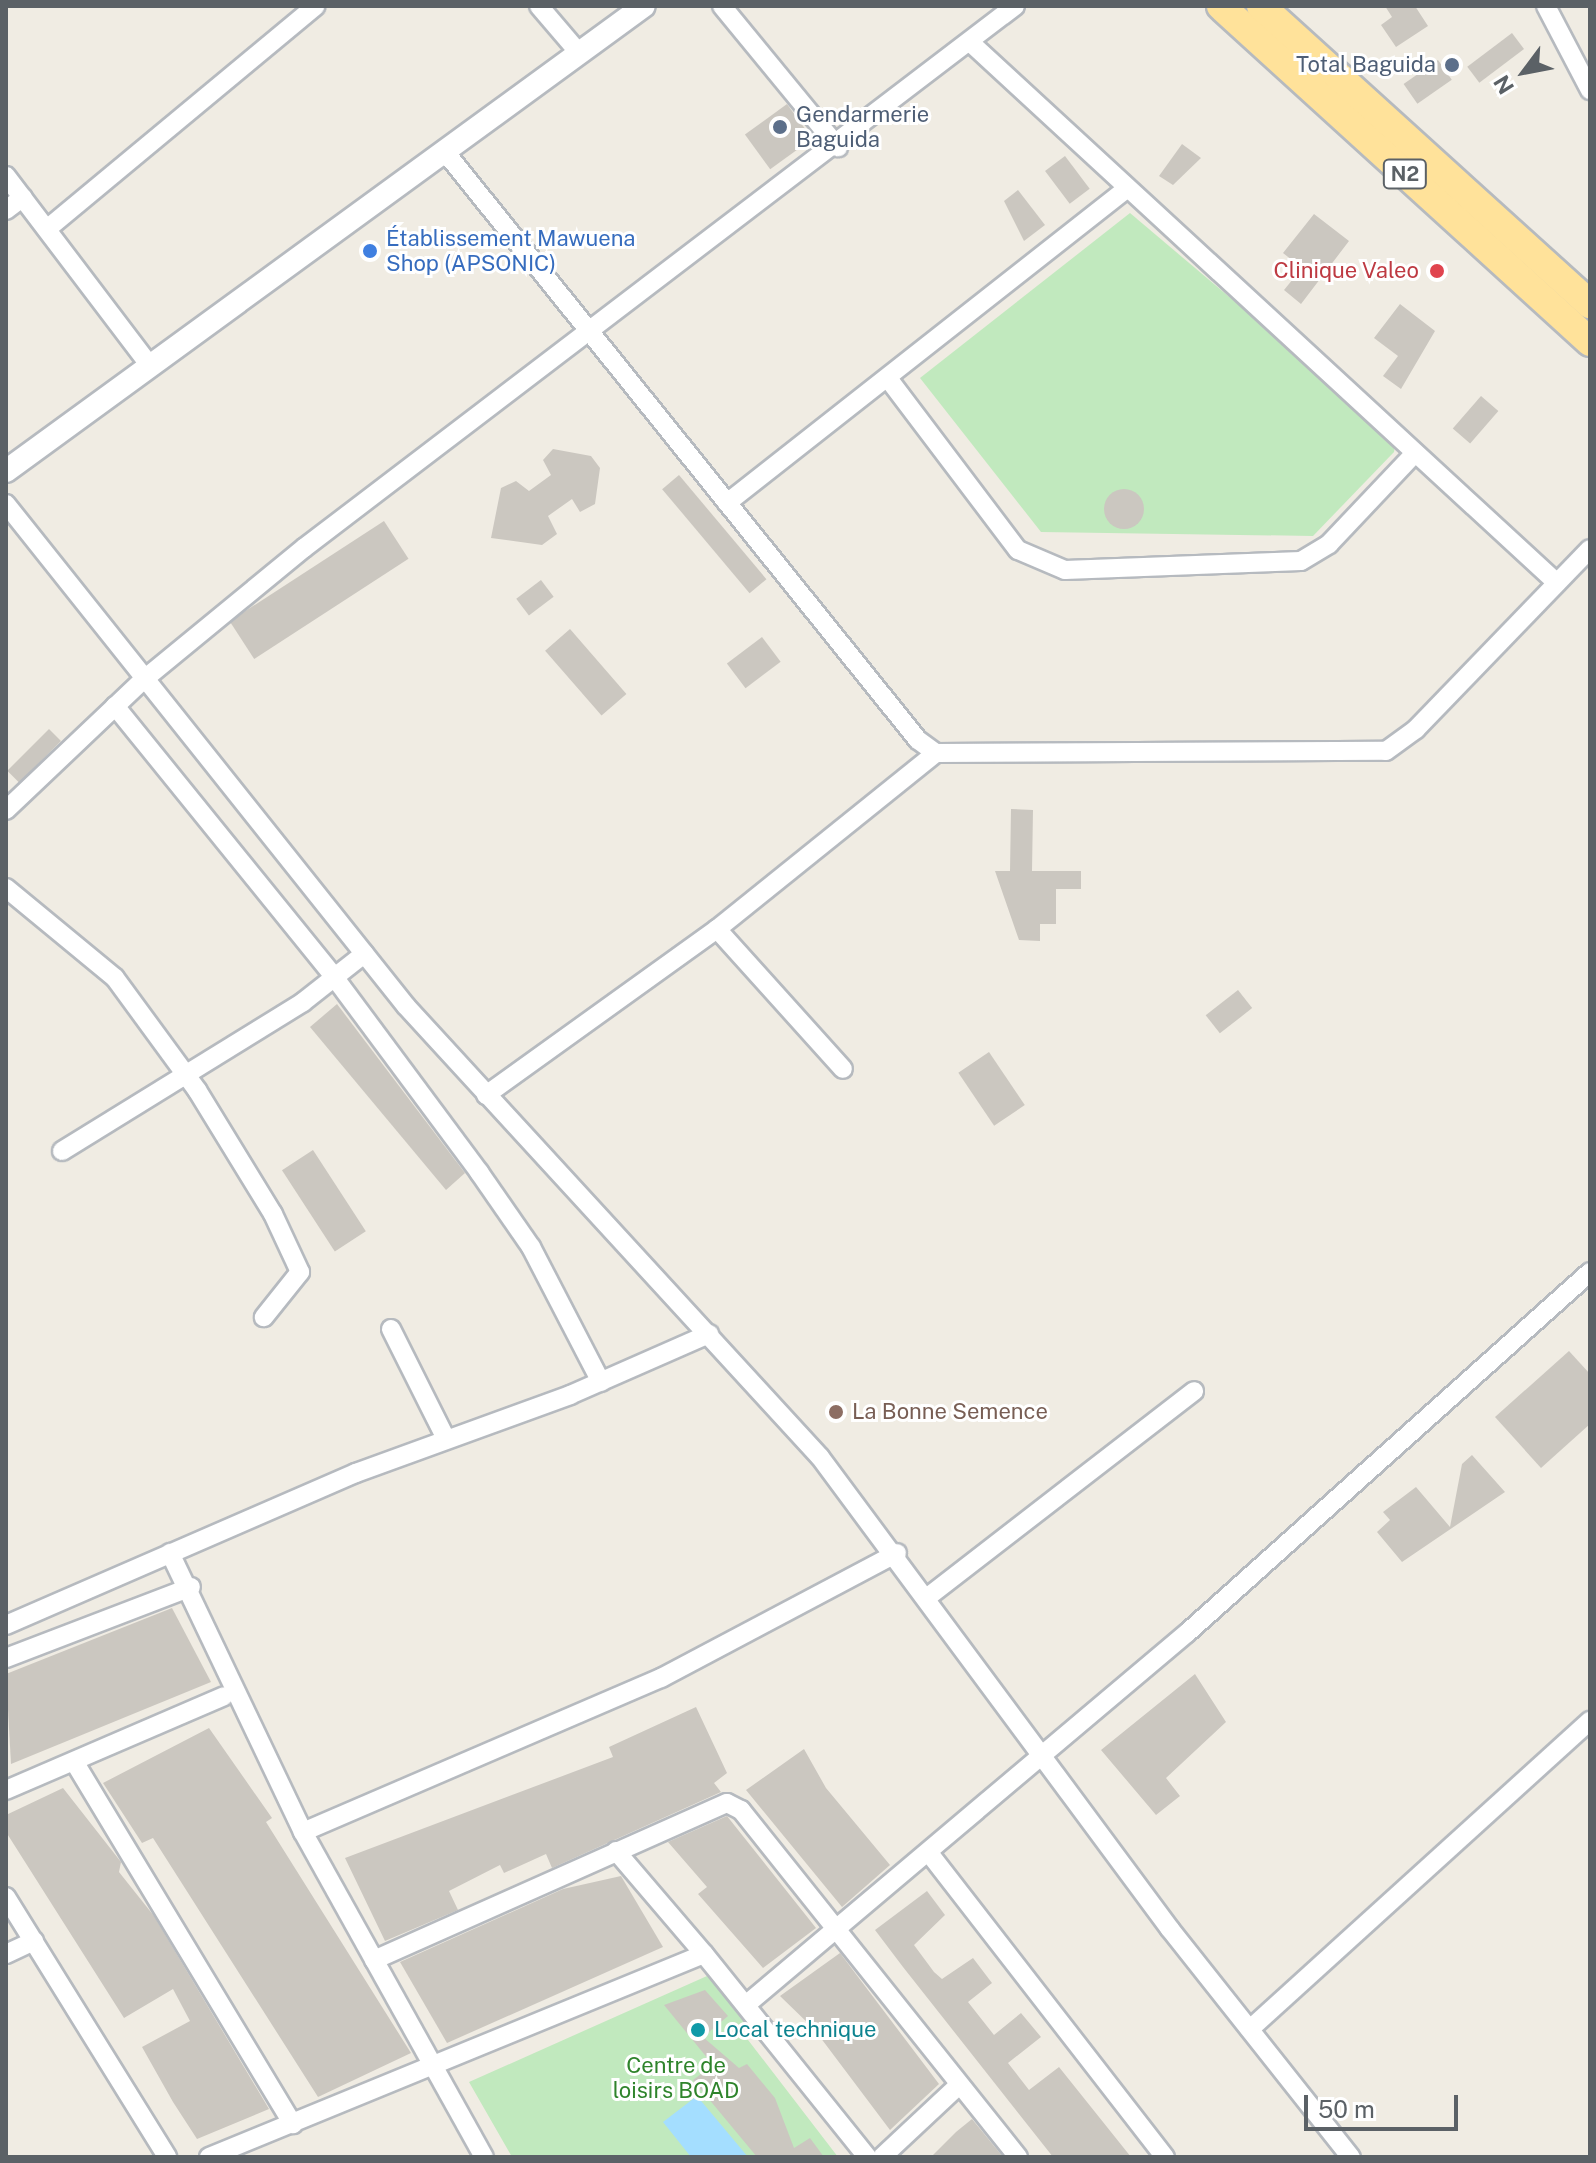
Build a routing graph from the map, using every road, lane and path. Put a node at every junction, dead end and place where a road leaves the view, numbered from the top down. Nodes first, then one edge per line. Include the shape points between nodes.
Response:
1 (316, 6) edge
2 (539, 6) edge
3 (644, 6) edge
4 (722, 6) edge
5 (1015, 6) edge
6 (1221, 6) edge
7 (1261, 6) edge
8 (1546, 6) edge
9 (972, 44) junction
10 (580, 54) junction
11 (1590, 90) edge
12 (838, 147) junction
13 (446, 153) junction
14 (6, 176) edge
15 (1125, 190) junction
16 (23, 197) junction
17 (6, 210) edge
18 (47, 229) junction
19 (1590, 304) edge
20 (589, 334) junction
21 (1590, 342) edge
22 (148, 363) junction
23 (890, 381) junction
24 (1415, 453) junction
25 (6, 471) edge
26 (727, 503) junction
27 (6, 504) edge
28 (1590, 549) edge
29 (1557, 583) junction
30 (142, 681) junction
31 (115, 706) junction
32 (936, 753) junction
33 (6, 810) edge
34 (6, 888) edge
35 (717, 929) junction
36 (364, 954) junction
37 (335, 978) junction
38 (843, 1069) dead end
39 (185, 1072) junction
40 (486, 1095) junction
41 (62, 1151) dead end
42 (1590, 1272) edge
43 (264, 1317) dead end
44 (391, 1329) dead end
45 (709, 1334) junction
46 (601, 1382) junction
47 (1194, 1391) dead end
48 (446, 1439) junction
49 (170, 1553) junction
50 (897, 1553) junction
51 (191, 1587) junction
52 (929, 1596) junction
53 (6, 1625) edge
54 (6, 1658) edge
55 (224, 1696) dead end
56 (1590, 1721) edge
57 (1042, 1757) junction
58 (75, 1763) junction
59 (6, 1790) edge
60 (303, 1832) junction
61 (616, 1851) junction
62 (929, 1853) junction
63 (6, 1897) edge
64 (837, 1931) junction
65 (34, 1941) junction
66 (6, 1954) edge
67 (704, 1954) junction
68 (374, 1960) junction
69 (747, 2004) junction
70 (1250, 2029) junction
71 (432, 2067) junction
72 (959, 2085) junction
73 (293, 2124) junction
74 (167, 2157) edge
75 (209, 2157) edge
76 (484, 2157) edge
77 (867, 2157) edge
78 (882, 2157) edge
79 (1018, 2157) edge
80 (1165, 2157) edge
81 (1351, 2157) edge

1 - 18 street
2 - 10 street
3 - 10 street
4 - 12 street
5 - 9 street
6 - 21 highway, N2
7 - 19 highway, N2
8 - 11 street
9 - 12 street
9 - 15 street
10 - 13 street
12 - 20 street
13 - 20 street
13 - 22 street
14 - 16 street
15 - 23 street
15 - 24 street
16 - 17 street
16 - 18 street
18 - 22 street
20 - 26 street
20 - 30 street
22 - 25 street
23 - 24 street via 1018,550 1065,570 1301,561 1329,544
23 - 26 street
24 - 29 street
26 - 32 street via 918,740
27 - 30 street
28 - 29 street
29 - 32 street via 1386,751
30 - 31 street
30 - 36 street
31 - 33 street
31 - 37 street
32 - 35 street
34 - 39 street via 115,978
35 - 38 street
35 - 40 street
36 - 37 street
36 - 40 street
37 - 39 street
37 - 46 street via 531,1247
39 - 41 street
39 - 43 street via 273,1214 300,1272
40 - 45 street
42 - 57 street
44 - 48 street
45 - 46 street
45 - 50 street
46 - 48 street
47 - 52 street
48 - 49 street
49 - 51 street
49 - 53 street
50 - 52 street
50 - 60 street via 661,1678
51 - 54 street
51 - 60 street
52 - 57 street
55 - 58 street
56 - 70 street
57 - 62 street
57 - 70 street
58 - 59 street
58 - 73 street
60 - 68 street
61 - 64 street via 727,1803 741,1810
61 - 67 street
61 - 68 street
62 - 64 street
62 - 80 street
63 - 65 street
64 - 69 street
64 - 72 street
65 - 66 street
65 - 74 street
67 - 69 street
67 - 71 street
68 - 71 street
69 - 77 street
70 - 81 street
71 - 73 street
71 - 76 street
72 - 78 street
72 - 79 street
73 - 75 street

